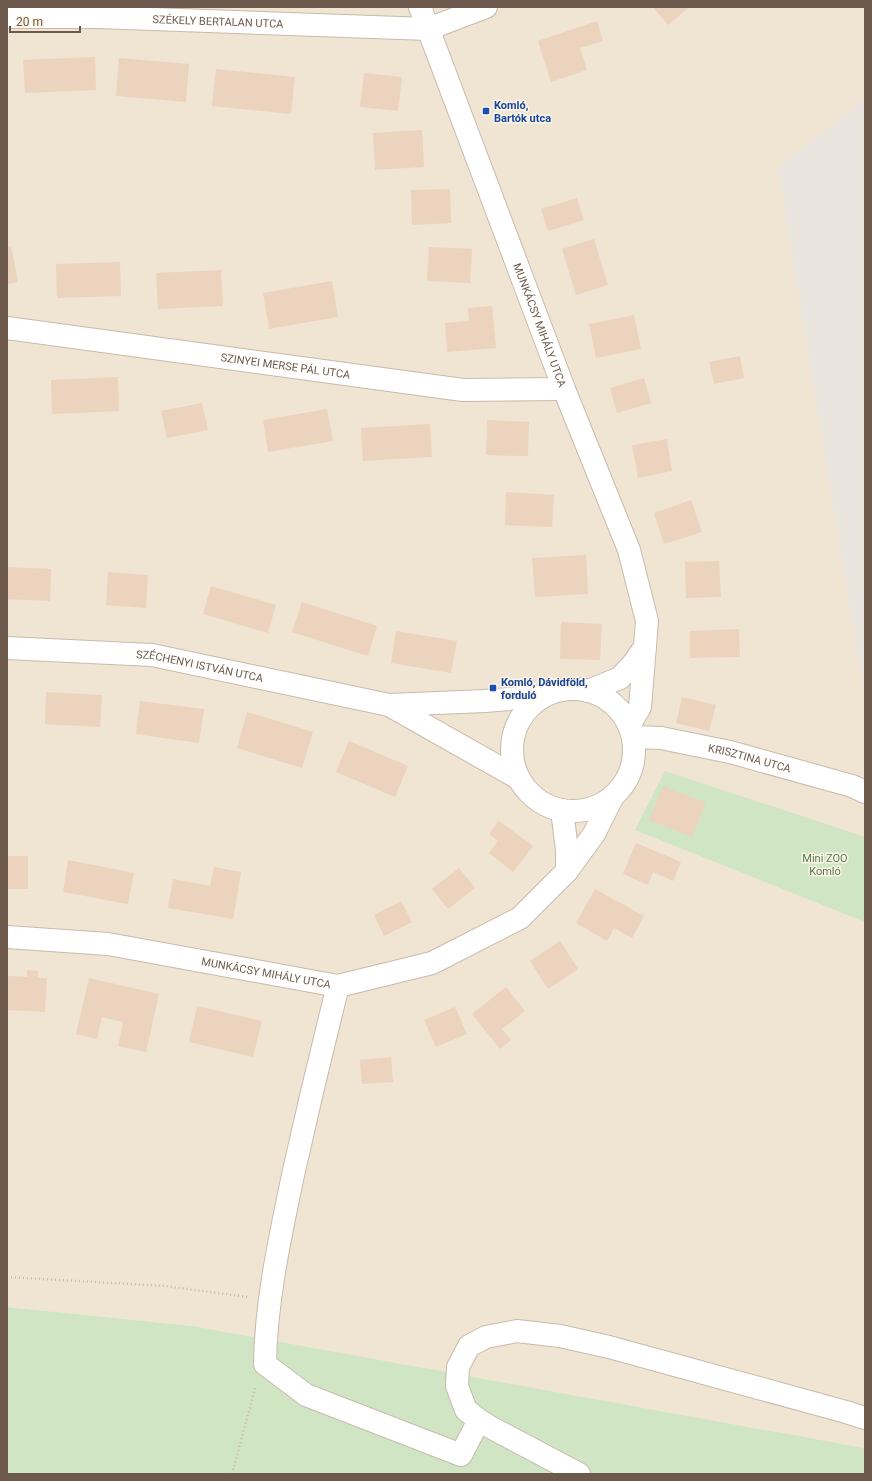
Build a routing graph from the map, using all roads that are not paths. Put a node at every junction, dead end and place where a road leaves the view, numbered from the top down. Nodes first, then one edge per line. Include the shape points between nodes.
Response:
1 (420, 7) edge
2 (486, 7) edge
3 (7, 17) edge
4 (428, 29) junction
5 (7, 328) edge
6 (564, 389) junction
7 (646, 646) junction
8 (7, 648) edge
9 (588, 691) junction
10 (544, 696) junction
11 (389, 705) junction
12 (631, 732) junction
13 (518, 778) junction
14 (865, 792) edge
15 (613, 796) junction
16 (562, 810) junction
17 (567, 871) junction
18 (7, 937) edge
19 (338, 986) junction
20 (865, 1418) edge
21 (479, 1420) junction
22 (579, 1474) edge

1 - 4 street, MUNKÁCSY MIHÁLY UTCA
2 - 4 street
3 - 4 street, SZÉKELY BERTALAN UTCA via 97,17
4 - 6 street, MUNKÁCSY MIHÁLY UTCA
5 - 6 street, SZINYEI MERSE PÁL UTCA via 463,390
6 - 7 street, MUNKÁCSY MIHÁLY UTCA via 629,550 647,621
7 - 9 street via 620,678
7 - 12 street, MUNKÁCSY MIHÁLY UTCA via 640,707
8 - 11 street, SZÉCHENYI ISTVÁN UTCA via 152,655
9 - 10 street via 573,689
9 - 12 street via 605,698 619,710
10 - 11 street, SZÉCHENYI ISTVÁN UTCA
10 - 13 street via 533,704 517,725 512,751
11 - 13 street, SZÉCHENYI ISTVÁN UTCA
12 - 14 street, KRISZTINA UTCA via 730,752 852,786
12 - 15 street via 633,759 626,779
13 - 16 street via 529,792 544,804
15 - 16 street via 597,806 580,811
15 - 17 street, MUNKÁCSY MIHÁLY UTCA via 594,834
16 - 17 street
17 - 19 street, MUNKÁCSY MIHÁLY UTCA via 520,918 432,963
18 - 19 street, MUNKÁCSY MIHÁLY UTCA via 108,944
19 - 21 street via 280,1238 269,1300 265,1364 306,1395 462,1454
20 - 21 street via 609,1347 560,1336 516,1331 486,1337 469,1346 458,1367 457,1386 466,1410
21 - 22 street

